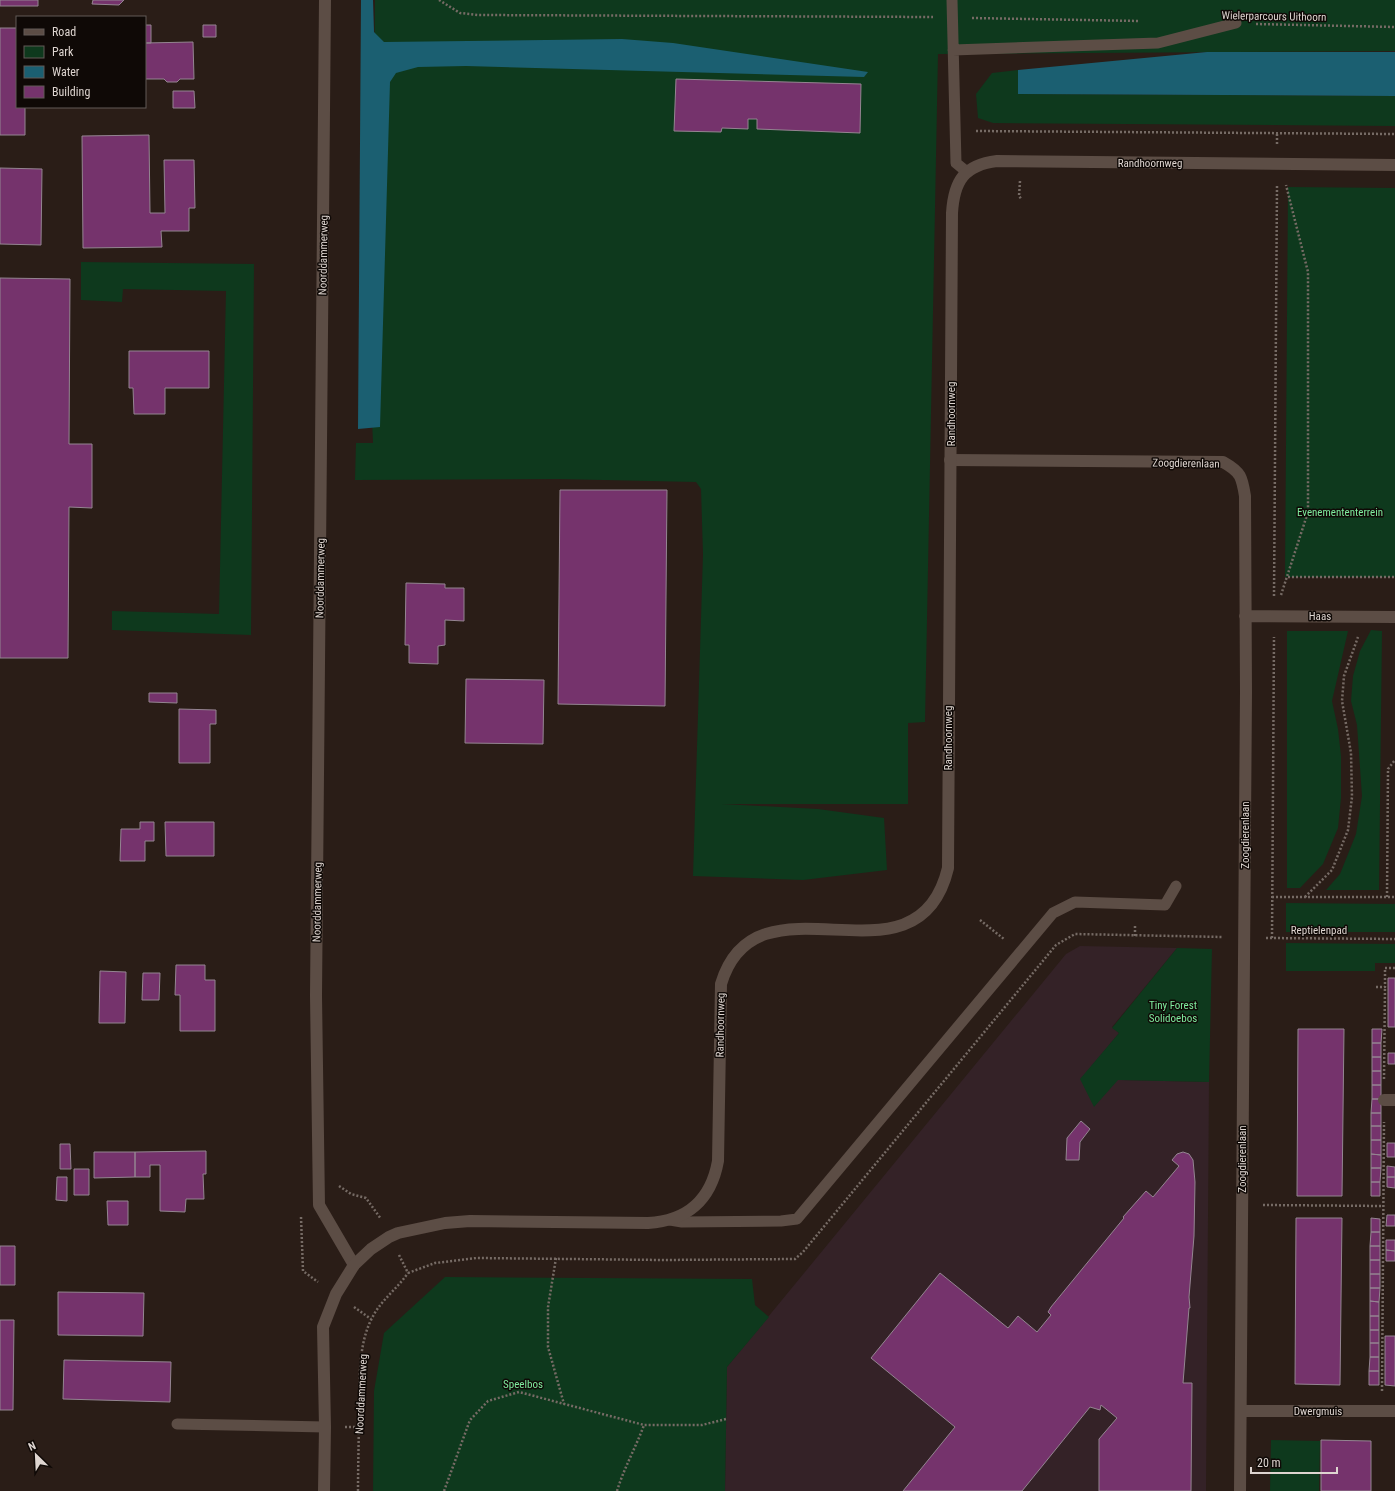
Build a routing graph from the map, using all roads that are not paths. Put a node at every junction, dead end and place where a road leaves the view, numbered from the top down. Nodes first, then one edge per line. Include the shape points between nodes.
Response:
1 (325, 0) edge
2 (952, 0) edge
3 (1236, 23) road end
4 (953, 50) junction
5 (1395, 164) edge
6 (967, 172) junction
7 (950, 460) junction
8 (1245, 616) junction
9 (1395, 617) edge
10 (1176, 886) dead end
11 (670, 1220) junction
12 (354, 1265) junction
13 (1241, 1411) junction
14 (1395, 1411) edge
15 (177, 1424) dead end
16 (325, 1427) junction
17 (324, 1491) edge
18 (1240, 1491) edge

1 - 12 street, Noorddammerweg via 316,996 319,1205
2 - 4 lane
3 - 4 lane via 1158,43
4 - 6 lane via 956,162
5 - 6 street, Randhoornweg via 997,161 983,163
6 - 7 street, Randhoornweg via 954,192 952,213
7 - 8 street, Zoogdierenlaan via 1223,462 1237,470 1243,482
7 - 11 street, Randhoornweg via 948,868 944,883 925,913 901,926 876,930 774,931 751,941 738,952 730,962 721,984 719,1145 716,1176 702,1200 692,1209
8 - 9 street, Haas
8 - 13 street, Zoogdierenlaan
10 - 11 lane via 1165,904 1075,902 1053,913 797,1219 682,1222
11 - 12 street, Randhoornweg via 648,1223 470,1222 427,1226 389,1237 370,1249
12 - 16 street via 336,1294 323,1327
13 - 14 street, Dwergmuis
13 - 18 street, Zoogdierenlaan
15 - 16 lane
16 - 17 street

